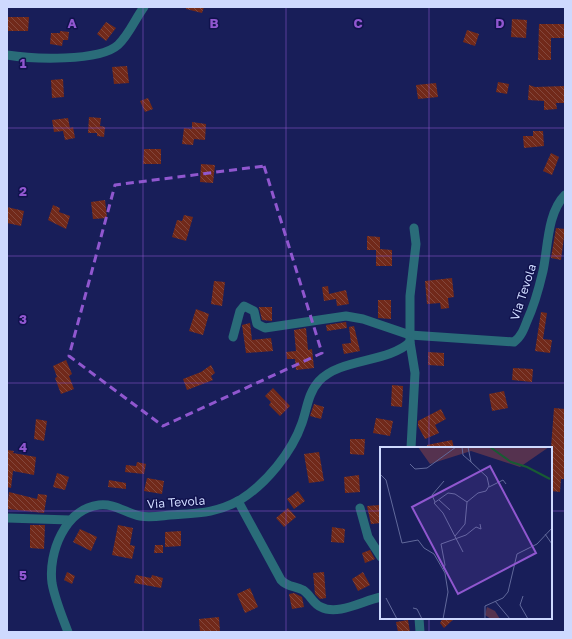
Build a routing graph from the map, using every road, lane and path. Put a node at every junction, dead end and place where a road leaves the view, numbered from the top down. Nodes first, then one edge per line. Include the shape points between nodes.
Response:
1 (144, 7) edge
2 (7, 55) edge
3 (565, 195) edge
4 (414, 228) dead end
5 (233, 337) dead end
6 (410, 339) junction
7 (411, 447) edge
8 (238, 501) junction
9 (360, 508) dead end
10 (7, 518) edge
11 (70, 520) junction
12 (380, 555) edge
13 (380, 597) edge
14 (419, 619) edge
15 (68, 632) edge
16 (420, 632) edge

1 - 2 street via 120,43 104,53 48,58
3 - 6 street, Via Tevola via 554,214 538,291 527,323 518,339 508,342
4 - 6 street via 416,244 410,296
5 - 6 street, Via Tevola via 240,311 244,306 254,311 257,324 263,328 346,316 363,319
6 - 7 street via 415,373
6 - 8 street, Via Tevola via 397,350 334,372 320,380 311,394 293,442 266,477
8 - 11 street, Via Tevola via 200,514 151,517 99,505
8 - 13 street via 285,584 302,590 316,604 326,609 352,607
9 - 12 street via 368,537
10 - 11 street
11 - 15 street, Via Tevola via 59,541 52,573 54,592
14 - 16 street

